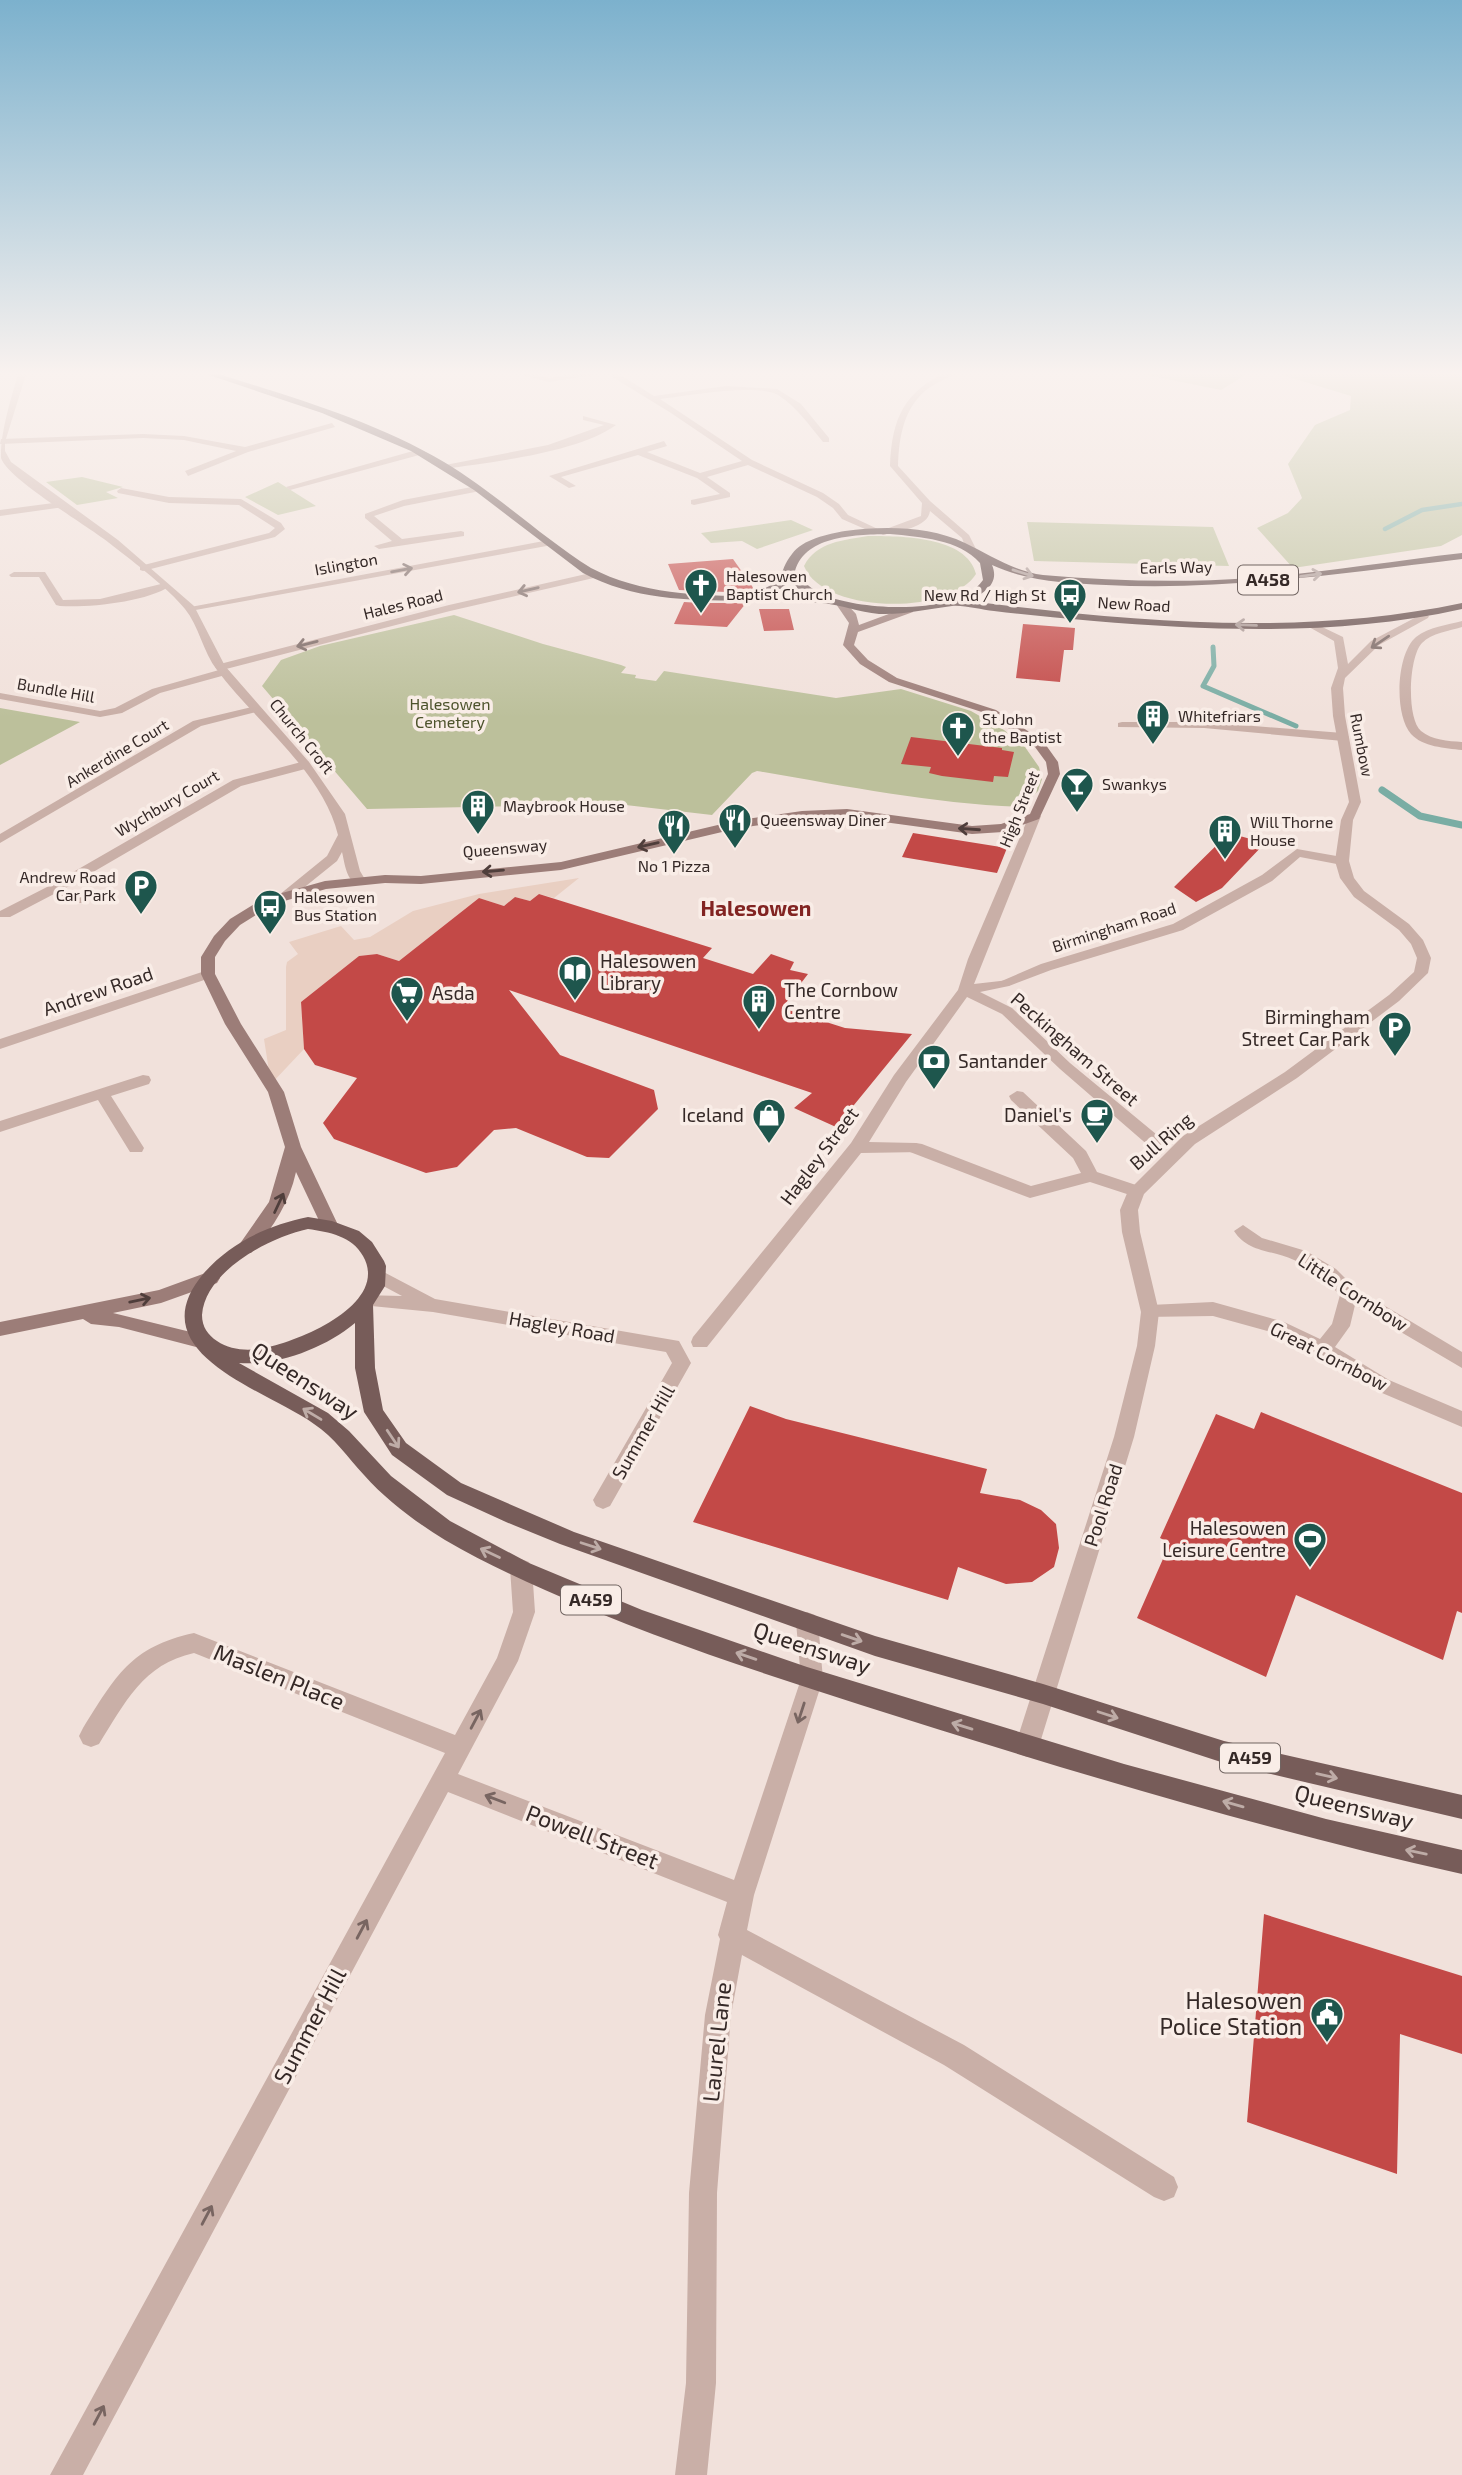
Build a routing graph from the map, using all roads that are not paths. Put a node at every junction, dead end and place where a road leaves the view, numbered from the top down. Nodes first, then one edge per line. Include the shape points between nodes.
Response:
1 (38, 486) edge
2 (473, 486) edge
3 (715, 486) edge
4 (802, 486) edge
5 (912, 486) edge
6 (477, 489) junction
7 (121, 491) dead end
8 (694, 502) dead end
9 (927, 503) junction
10 (61, 505) junction
11 (5, 513) edge
12 (845, 517) junction
13 (880, 531) junction
14 (461, 534) dead end
15 (833, 537) junction
16 (400, 542) junction
17 (549, 543) junction
18 (379, 546) dead end
19 (974, 553) junction
20 (1462, 556) edge
21 (143, 568) junction
22 (790, 572) junction
23 (14, 575) dead end
24 (595, 575) junction
25 (165, 586) junction
26 (743, 598) junction
27 (828, 600) junction
28 (954, 603) junction
29 (841, 604) junction
30 (1462, 606) edge
31 (190, 608) junction
32 (909, 610) junction
33 (1424, 616) junction
34 (1462, 624) edge
35 (1314, 627) junction
36 (855, 630) junction
37 (223, 670) junction
38 (1342, 676) junction
39 (0, 696) edge
40 (256, 709) junction
41 (1122, 725) dead end
42 (1343, 737) junction
43 (1462, 746) edge
44 (305, 765) junction
45 (1035, 817) junction
46 (344, 835) junction
47 (0, 839) edge
48 (1342, 861) junction
49 (359, 881) junction
50 (54, 889) junction
51 (285, 895) junction
52 (79, 900) dead end
53 (5, 914) dead end
54 (208, 974) junction
55 (965, 990) junction
56 (0, 1044) edge
57 (144, 1080) dead end
58 (102, 1094) junction
59 (1017, 1096) dead end
60 (0, 1126) edge
61 (1156, 1143) dead end
62 (293, 1147) junction
63 (857, 1147) junction
64 (136, 1148) dead end
65 (1091, 1176) junction
66 (1136, 1191) junction
67 (328, 1225) junction
68 (1243, 1231) dead end
69 (244, 1250) junction
70 (378, 1275) junction
71 (211, 1278) junction
72 (1349, 1293) junction
73 (365, 1302) junction
74 (433, 1305) junction
75 (1150, 1312) junction
76 (73, 1315) junction
77 (0, 1329) edge
78 (700, 1342) dead end
79 (205, 1345) junction
80 (1323, 1349) junction
81 (1462, 1360) edge
82 (682, 1363) joint
83 (1462, 1419) edge
84 (603, 1500) dead end
85 (521, 1568) junction
86 (807, 1622) junction
87 (813, 1679) junction
88 (1043, 1694) junction
89 (91, 1736) dead end
90 (1027, 1746) junction
91 (460, 1748) junction
92 (443, 1779) junction
93 (1462, 1807) edge
94 (1462, 1862) edge
95 (741, 1895) junction
96 (732, 1935) junction
97 (1164, 2187) dead end
98 (66, 2475) edge
99 (691, 2475) edge

1 - 10 street
2 - 6 highway, A458
3 - 8 street via 727,495
4 - 12 street via 836,506
5 - 9 street
6 - 16 street via 368,516
6 - 17 highway, A458
7 - 21 street via 169,500 241,502 280,529 272,535
9 - 13 street via 920,521
9 - 19 street via 966,537
10 - 11 street
10 - 21 street via 115,542
12 - 13 street
12 - 15 street
13 - 15 highway, A458
13 - 19 highway, A458 via 933,537
14 - 16 street
15 - 22 highway, A458 via 797,554
16 - 18 street
17 - 24 highway, A458
31 -> 17 street, Islington
19 -> 20 highway, Earls Way / A458 via 1040,578 1150,584 1251,581
19 - 28 highway, A458 via 988,566 988,581 974,595
21 - 25 street
22 - 26 highway, A458 via 782,584
22 - 27 highway, A458 via 802,587
23 - 25 street via 42,574 60,603 78,606
24 - 26 highway, A458 via 679,596
24 -> 37 street, Hales Road via 449,608
25 - 31 street
26 - 27 highway, A458
27 - 29 highway, A458
28 - 32 highway, A458
35 -> 28 highway, New Road / A458 via 1145,621
29 - 32 highway, A458
29 - 36 main road via 853,616
30 - 33 highway, A458
31 - 37 street, Church Croft
32 - 36 main road
33 - 35 highway, A458
33 -> 38 street via 1376,643
34 - 43 street via 1427,635 1414,645 1405,707 1407,722 1417,736
35 - 38 street, Rumbow via 1339,639
36 - 45 main road, High Street via 848,645 851,651 893,680 992,712 1039,744 1052,762 1054,774
37 - 39 street, Bundle Hill via 100,714
37 - 40 street, Church Croft
38 - 42 street, Rumbow via 1337,688
40 - 44 street, Church Croft
40 - 47 street, Ankerdine Court via 197,723
41 - 42 street via 1204,725
42 - 48 street, Rumbow via 1355,802 1347,820
44 - 46 street, Church Croft via 339,814
44 - 50 street, Wychbury Court via 237,783
45 -> 49 main road, Queensway via 1003,828 972,830 846,813 802,815 739,824 561,866 421,880
45 - 55 street, High Street
46 - 49 street, Church Croft
46 - 51 street via 332,858
48 - 55 street, Birmingham Road via 1297,853 1267,878 1178,927 1004,983
48 - 66 street, Bull Ring via 1359,894 1418,943 1424,958 1420,973 1319,1054 1189,1140
49 - 51 main road, Queensway
50 - 52 street
50 - 53 street, Wychbury Court
51 - 54 main road, Queensway via 235,922 208,957
54 - 56 street, Andrew Road
54 - 62 main road via 276,1093
55 - 61 street, Peckingham Street via 1007,1011
55 - 63 street, Hagley Street
57 - 58 street
58 - 60 street
58 - 64 street
59 - 65 street via 1080,1155
62 - 67 main road
69 -> 62 main road via 282,1200
63 - 65 street via 916,1148 1030,1192
63 - 78 street, Hagley Street
65 - 66 street
66 - 75 street, Bull Ring via 1129,1210 1131,1232
67 - 69 main road via 289,1226
67 - 70 main road via 367,1248 376,1259
68 - 72 street, Little Cornbow via 1256,1242 1300,1255
69 - 71 main road
70 - 73 main road
70 - 74 street, Hagley Road
76 -> 71 main road via 161,1296
71 - 79 main road via 193,1315
72 - 80 street via 1341,1326
72 - 81 street, Little Cornbow
73 - 74 street, Hagley Road
73 - 79 main road via 330,1332 290,1350 231,1357
73 -> 86 main road, Queensway / A459 via 365,1368 374,1412 399,1449 454,1489 567,1538
74 - 82 street, Hagley Road via 672,1346
75 - 80 street, Great Cornbow via 1213,1309 1277,1327
75 - 88 street, Pool Road via 1124,1437
76 - 77 main road
76 - 79 main road via 119,1320
85 -> 79 main road, Queensway / A459 via 421,1513 322,1419 246,1378
80 - 83 street, Great Cornbow via 1382,1385
82 - 84 street, Summer Hill
87 -> 85 main road, Queensway / A459 via 648,1623
91 -> 85 street, Summer Hill via 507,1661 524,1612
86 - 87 street, Laurel Lane
86 -> 88 main road, Queensway / A459
90 -> 87 main road, Queensway / A459
87 -> 95 street, Laurel Lane
88 - 90 street, Pool Road
88 -> 93 main road, Queensway / A459 via 1224,1752
89 - 91 street, Maslen Place via 127,1679 167,1649 194,1643
94 -> 90 main road, Queensway / A459 via 1370,1843
91 - 92 street, Summer Hill
95 -> 92 street, Powell Street
98 -> 92 street, Summer Hill
95 - 96 street, Laurel Lane
96 - 97 street via 954,2055
96 - 99 street, Laurel Lane via 718,2015 703,2193 701,2383

